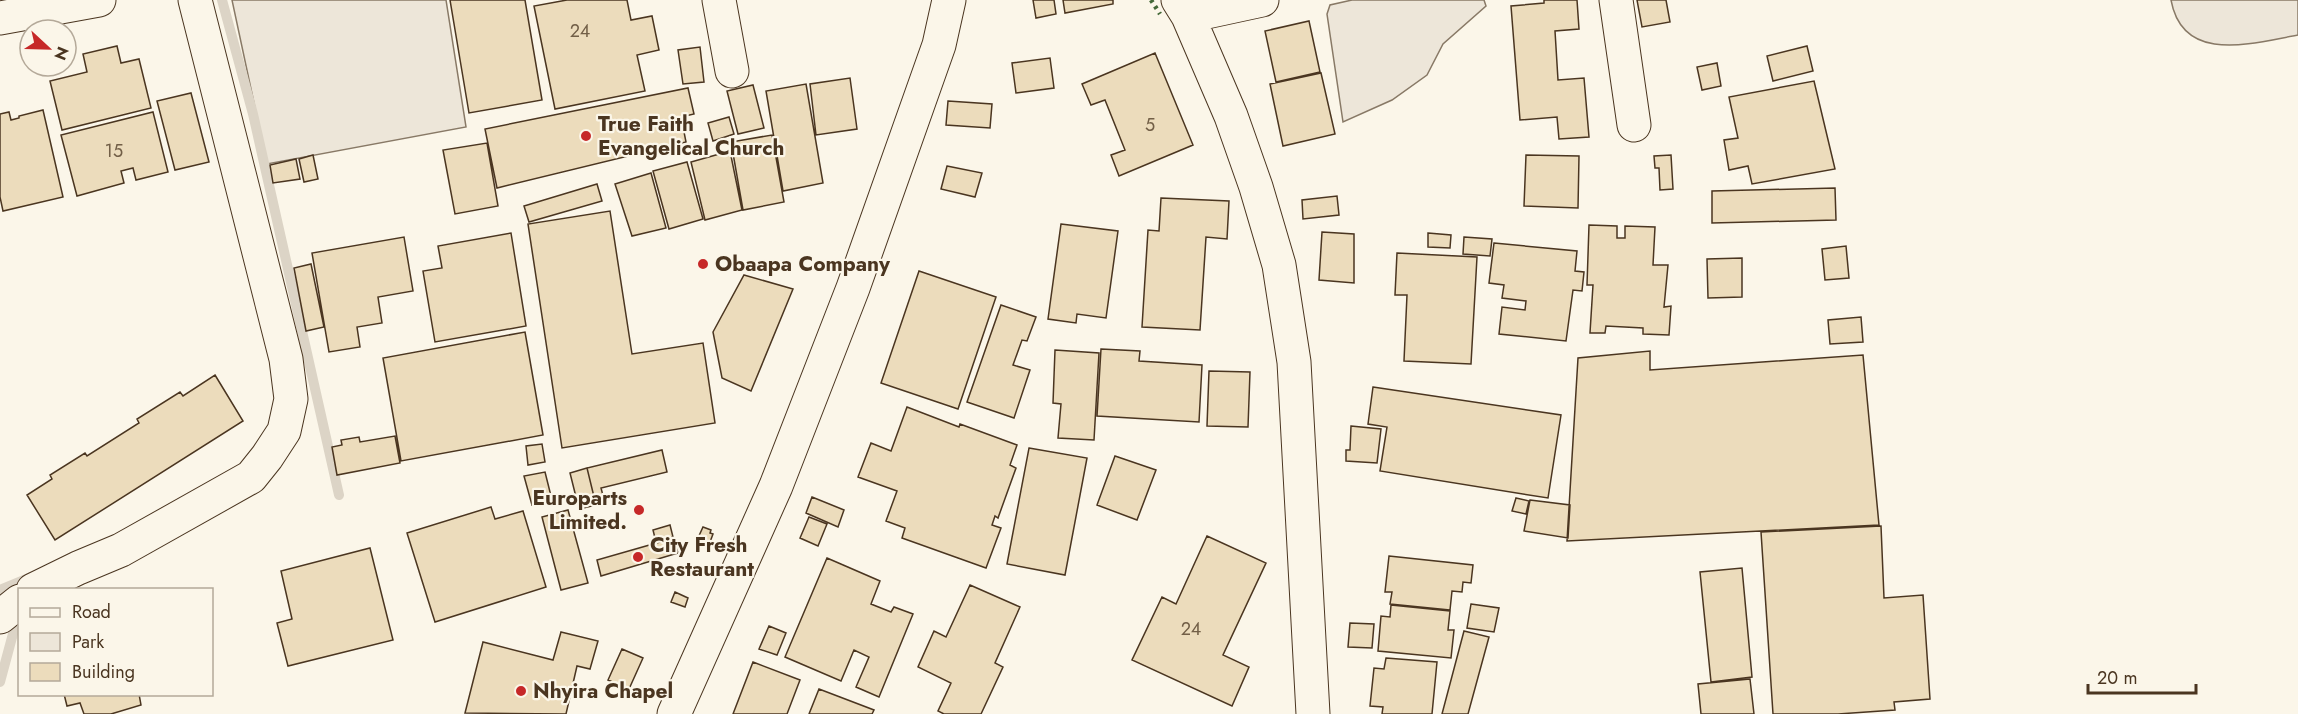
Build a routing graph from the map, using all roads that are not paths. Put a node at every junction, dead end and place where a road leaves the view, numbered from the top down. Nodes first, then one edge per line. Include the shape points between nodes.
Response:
1 (99, 0) edge
2 (195, 0) edge
3 (719, 0) edge
4 (949, 0) edge
5 (1262, 0) edge
6 (1616, 0) edge
7 (1183, 8) edge
8 (0, 18) edge
9 (732, 71) dead end
10 (1634, 125) dead end
11 (37, 588) edge
12 (18, 603) edge
13 (0, 617) edge
14 (674, 714) edge
15 (1313, 714) edge

1 - 8 street
2 - 11 street via 286,359 291,399 284,431 251,477 122,550
3 - 9 street
4 - 14 street via 939,45 853,288 776,486
5 - 7 street
6 - 10 street
7 - 15 street via 1231,116 1279,265 1294,362
12 - 13 street

